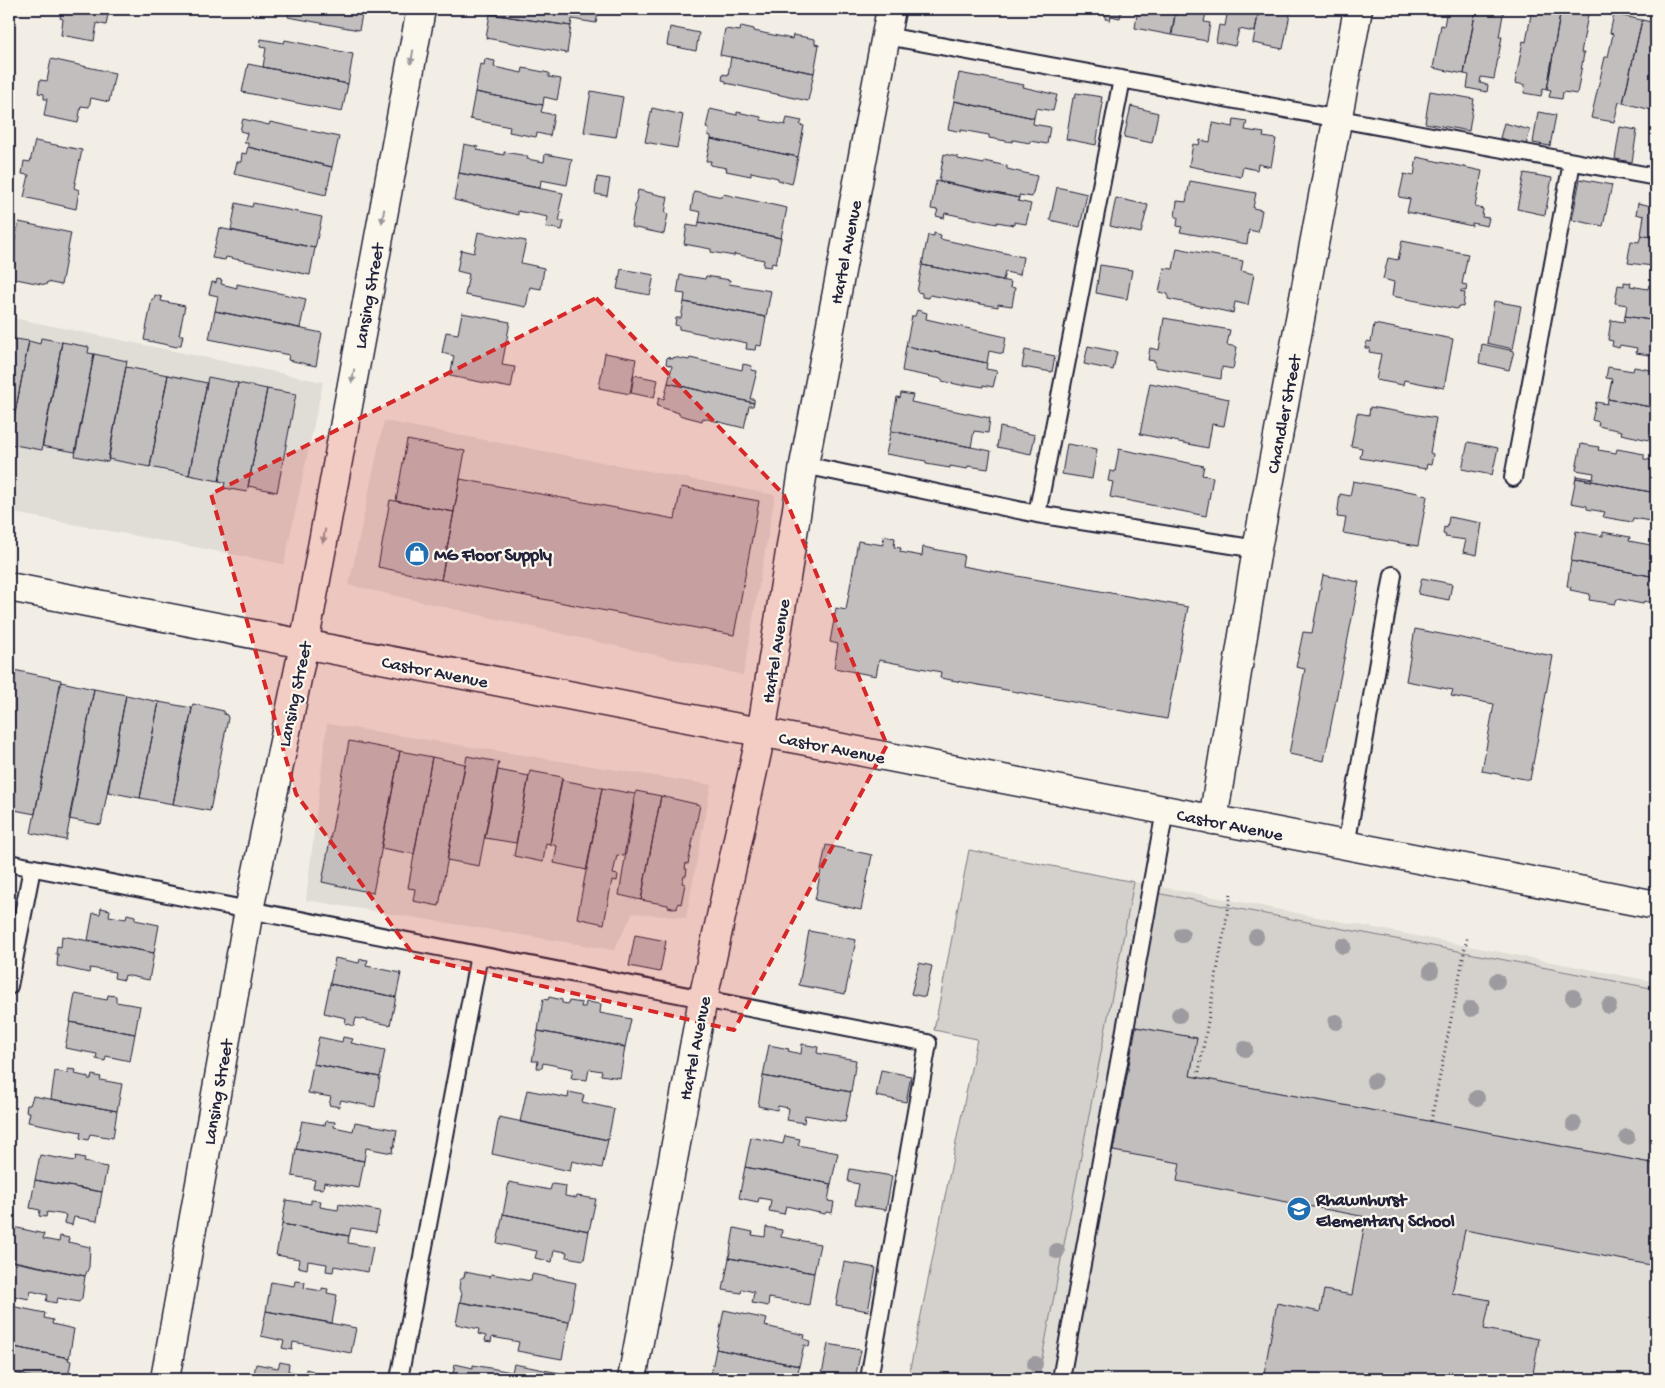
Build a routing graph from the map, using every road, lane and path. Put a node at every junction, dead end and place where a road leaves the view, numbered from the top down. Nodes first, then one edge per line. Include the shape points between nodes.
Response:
1 (421, 9) edge
2 (891, 9) edge
3 (1358, 9) edge
4 (886, 36) junction
5 (1122, 79) junction
6 (1338, 119) junction
7 (1572, 162) junction
8 (1656, 178) edge
9 (804, 465) junction
10 (1513, 478) dead end
11 (1037, 514) junction
12 (1257, 549) junction
13 (1393, 575) dead end
14 (9, 587) edge
15 (304, 645) junction
16 (761, 734) junction
17 (1164, 811) junction
18 (1213, 820) junction
19 (1346, 846) junction
20 (9, 863) edge
21 (32, 868) junction
22 (1231, 893) dead end
23 (1656, 906) edge
24 (249, 910) junction
25 (1467, 938) dead end
26 (479, 954) junction
27 (9, 986) edge
28 (703, 999) junction
29 (1198, 1077) dead end
30 (1431, 1121) dead end
31 (165, 1379) edge
32 (399, 1379) edge
33 (632, 1379) edge
34 (869, 1379) edge
35 (1062, 1379) edge

1 -> 15 street, Lansing Street
2 - 4 street, Hartel Avenue
3 - 6 street, Chandler Street
4 - 5 lane
4 - 9 street, Hartel Avenue
5 - 6 lane
5 - 11 lane
6 - 7 lane
6 - 12 street, Chandler Street
7 - 8 lane
7 - 10 lane
9 - 11 lane
9 - 16 street, Hartel Avenue
11 - 12 lane
12 - 18 street, Chandler Street
13 - 19 lane
14 - 15 street, Castor Avenue
15 - 16 street, Castor Avenue
15 - 24 street, Lansing Street
16 - 17 street, Castor Avenue
16 - 28 street, Hartel Avenue
17 - 18 street, Castor Avenue
17 - 35 lane
18 - 19 street, Castor Avenue
19 - 23 street, Castor Avenue
20 - 21 lane
21 - 24 lane
21 - 27 lane
22 - 29 path
24 - 26 lane
24 - 31 street, Lansing Street
25 - 30 path
26 - 28 lane
26 - 32 lane
28 - 33 street, Hartel Avenue
28 - 34 lane via 928,1043

